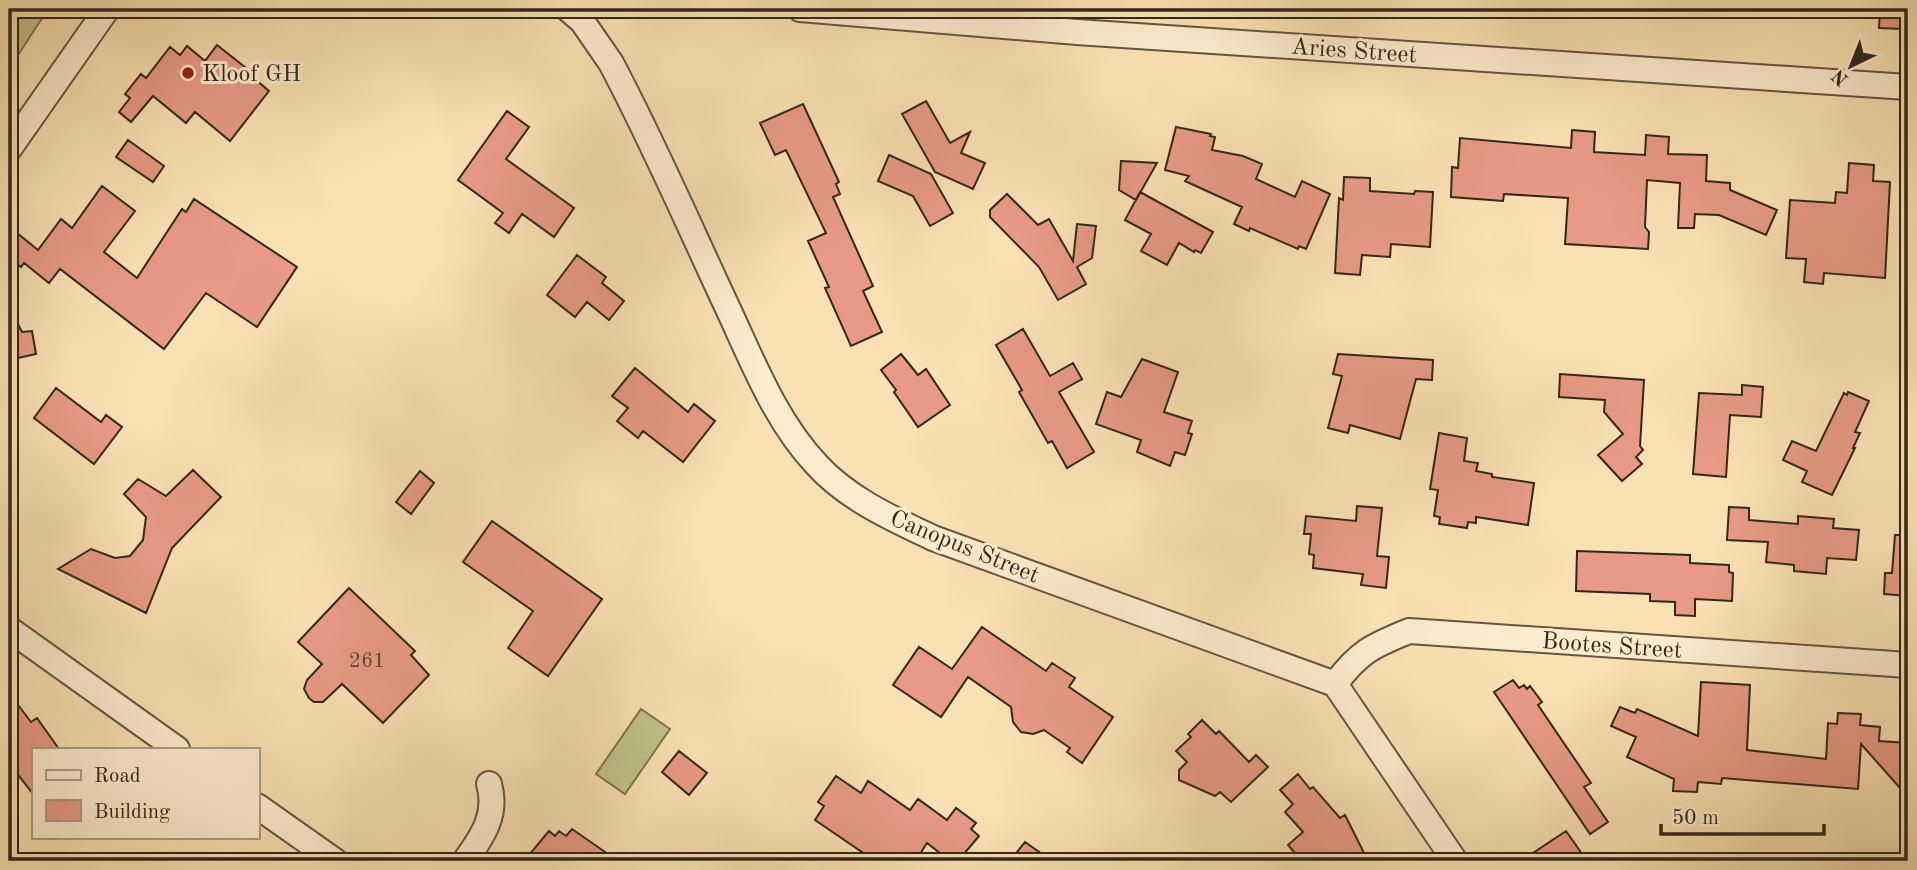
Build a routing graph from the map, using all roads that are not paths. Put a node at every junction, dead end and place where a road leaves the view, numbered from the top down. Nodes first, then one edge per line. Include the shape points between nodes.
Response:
1 (107, 9) edge
2 (568, 9) edge
3 (800, 9) edge
4 (1908, 87) edge
5 (9, 149) edge
6 (9, 629) edge
7 (1908, 664) edge
8 (1335, 684) junction
9 (176, 748) edge
10 (489, 784) dead end
11 (259, 807) edge
12 (335, 861) edge
13 (465, 861) edge
14 (1455, 861) edge

1 - 5 street
2 - 8 street, Canopus Street via 594,37 622,85 789,430 836,484 933,538
3 - 4 street, Aries Street
6 - 9 street
7 - 8 street, Bootes Street via 1409,631 1369,648
8 - 14 street
10 - 13 street via 493,797 490,817
11 - 12 street

